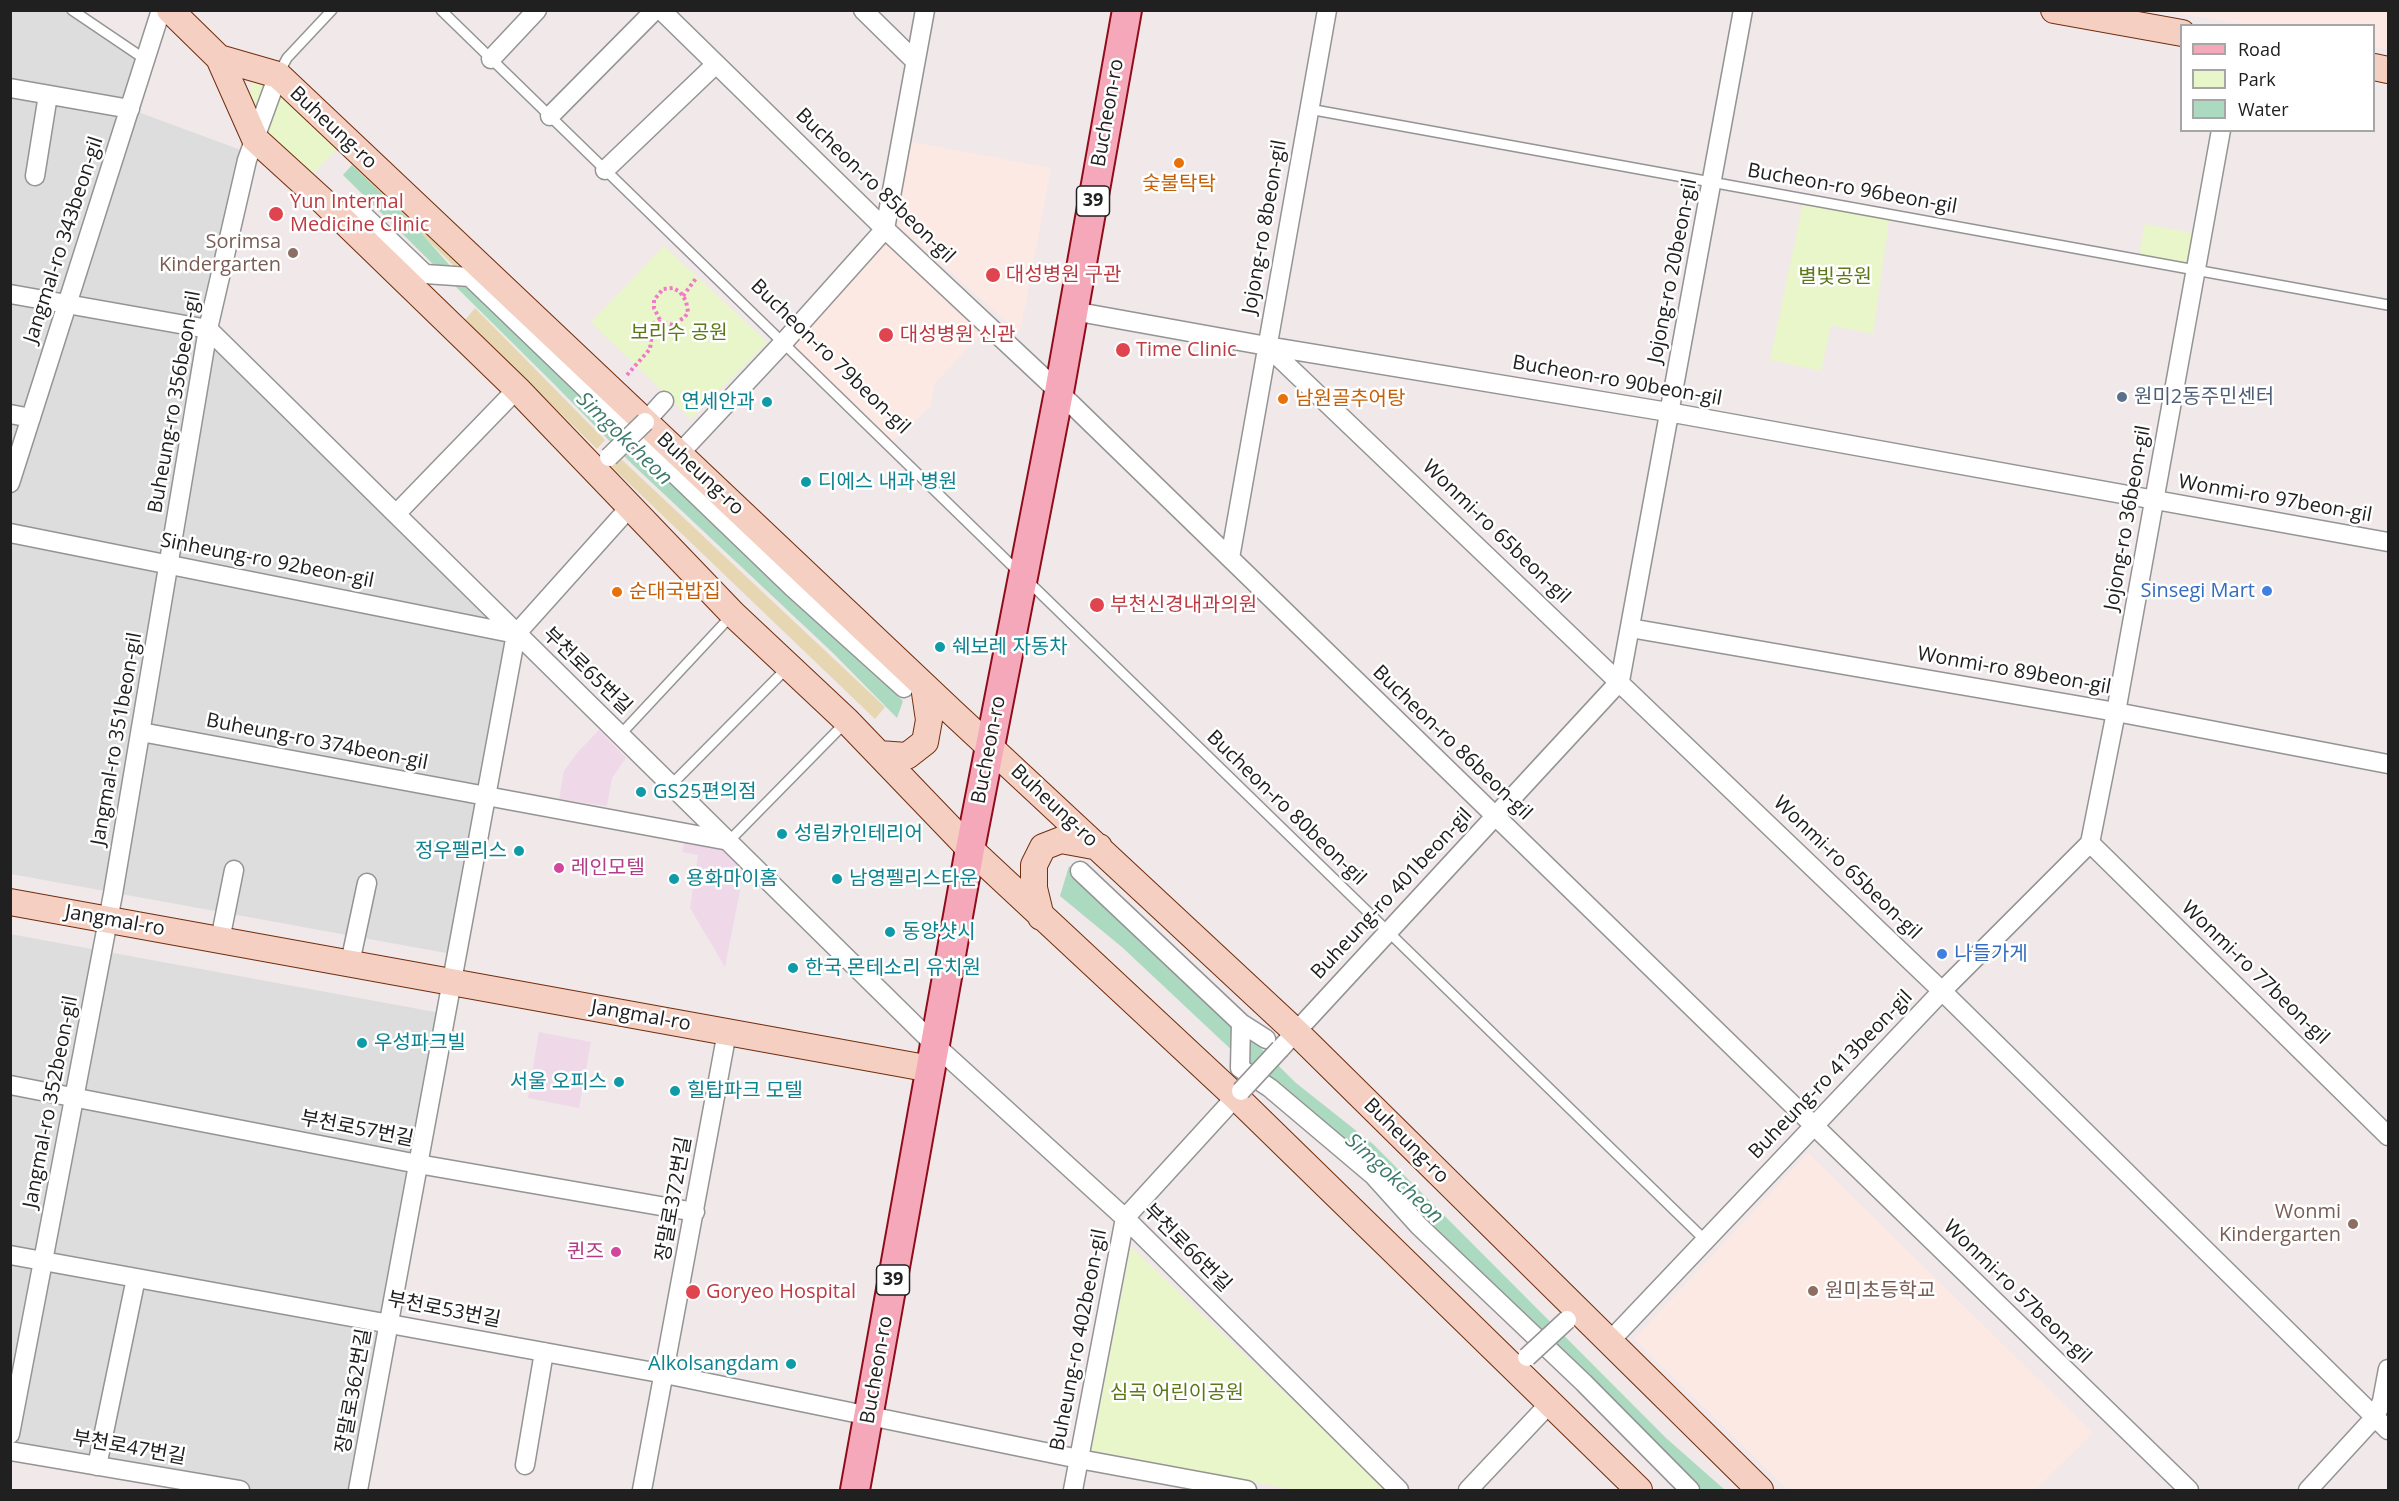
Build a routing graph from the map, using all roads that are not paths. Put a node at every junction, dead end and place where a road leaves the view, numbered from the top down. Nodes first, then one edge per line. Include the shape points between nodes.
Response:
1 (72, 10) edge
2 (161, 10) edge
3 (170, 10) edge
4 (333, 10) edge
5 (441, 10) edge
6 (537, 10) edge
7 (655, 10) edge
8 (661, 10) edge
9 (863, 10) edge
10 (924, 10) edge
11 (1127, 10) edge
12 (1327, 10) edge
13 (1743, 10) edge
14 (2055, 10) edge
15 (2180, 33) edge
16 (219, 58) junction
17 (491, 59) junction
18 (146, 60) junction
19 (915, 61) junction
20 (716, 64) junction
21 (278, 75) junction
22 (10, 88) edge
23 (48, 95) junction
24 (130, 109) junction
25 (1310, 109) junction
26 (550, 117) junction
27 (2221, 132) edge
28 (255, 139) junction
29 (605, 170) junction
30 (35, 176) dead end
31 (1713, 182) junction
32 (356, 208) dead end
33 (885, 229) junction
34 (2197, 270) junction
35 (10, 294) edge
36 (490, 296) junction
37 (67, 304) junction
38 (2388, 305) edge
39 (1073, 311) junction
40 (208, 329) junction
41 (783, 343) junction
42 (1267, 346) junction
43 (516, 389) junction
44 (1059, 392) junction
45 (664, 401) dead end
46 (1668, 412) junction
47 (10, 414) edge
48 (31, 418) junction
49 (642, 425) junction
50 (678, 454) junction
51 (602, 464) junction
52 (10, 483) edge
53 (2153, 500) junction
54 (630, 508) junction
55 (396, 514) junction
56 (10, 533) edge
57 (2388, 542) edge
58 (1230, 558) junction
59 (170, 565) junction
60 (1023, 577) junction
61 (733, 614) junction
62 (1630, 628) junction
63 (516, 634) junction
64 (789, 667) junction
65 (1620, 681) junction
66 (914, 687) junction
67 (2116, 712) junction
68 (847, 721) junction
69 (141, 732) junction
70 (620, 735) junction
71 (990, 747) junction
72 (879, 754) junction
73 (2388, 764) edge
74 (671, 784) junction
75 (486, 796) junction
76 (1495, 816) junction
77 (729, 840) junction
78 (2090, 843) junction
79 (1099, 848) junction
80 (970, 849) junction
81 (234, 870) dead end
82 (1080, 871) dead end
83 (367, 883) dead end
84 (10, 902) edge
85 (1041, 917) junction
86 (109, 920) junction
87 (1388, 932) junction
88 (220, 940) junction
89 (350, 963) junction
90 (452, 982) junction
91 (1942, 991) junction
92 (1241, 1023) junction
93 (727, 1032) junction
94 (1296, 1032) junction
95 (1266, 1039) dead end
96 (933, 1057) junction
97 (10, 1085) edge
98 (75, 1097) junction
99 (1236, 1097) junction
100 (1814, 1126) junction
101 (2388, 1136) edge
102 (418, 1164) junction
103 (695, 1212) junction
104 (1125, 1218) junction
105 (1705, 1240) junction
106 (10, 1255) edge
107 (43, 1262) junction
108 (136, 1278) junction
109 (1572, 1315) junction
110 (389, 1323) junction
111 (1610, 1342) junction
112 (544, 1352) junction
113 (1521, 1363) junction
114 (17, 1365) edge
115 (2388, 1370) edge
116 (665, 1374) junction
117 (1550, 1403) junction
118 (869, 1414) junction
119 (2375, 1417) junction
120 (2388, 1430) edge
121 (10, 1434) edge
122 (10, 1451) edge
123 (1079, 1459) junction
124 (525, 1465) dead end
125 (98, 1466) junction
126 (240, 1491) edge
127 (358, 1491) edge
128 (642, 1491) edge
129 (855, 1491) edge
130 (1073, 1491) edge
131 (1247, 1491) edge
132 (1400, 1491) edge
133 (1468, 1491) edge
134 (1639, 1491) edge
135 (1690, 1491) edge
136 (1760, 1491) edge
137 (2189, 1491) edge
138 (2308, 1491) edge

1 - 18 lane
2 - 18 street, Jangmal-ro 343beon-gil
3 - 16 street, Buheung-ro
4 - 21 lane via 287,58
5 - 17 lane, Bucheon-ro 79beon-gil
6 - 17 street
7 - 26 street
8 - 20 street, Bucheon-ro 85beon-gil
9 - 19 street
10 - 19 street
11 - 39 main road, Bucheon-ro / 39
12 - 25 street, Jojong-ro 8beon-gil
13 - 31 street, Jojong-ro 20beon-gil
14 - 15 street
16 - 21 street, Buheung-ro
16 - 28 street, Buheung-ro
17 - 26 lane, Bucheon-ro 79beon-gil
18 - 24 street, Jangmal-ro 343beon-gil
19 - 33 street
20 - 29 street
20 - 33 street, Bucheon-ro 85beon-gil
21 - 28 street, Buheung-ro 356beon-gil
21 - 49 street, Buheung-ro via 612,391
22 - 23 street
23 - 24 street
23 - 30 street
24 - 37 street, Jangmal-ro 343beon-gil
25 - 31 lane, Bucheon-ro 96beon-gil
25 - 42 street, Jojong-ro 8beon-gil
26 - 29 lane, Bucheon-ro 79beon-gil
27 - 34 street, Jojong-ro 36beon-gil
28 - 40 street, Buheung-ro 356beon-gil
28 - 43 street, Buheung-ro
29 - 41 lane, Bucheon-ro 79beon-gil
31 - 34 lane, Bucheon-ro 96beon-gil
31 - 46 street, Jojong-ro 20beon-gil
32 - 36 street via 425,274 470,277
33 - 41 street
33 - 44 street, Bucheon-ro 85beon-gil
34 - 38 lane, Bucheon-ro 96beon-gil
34 - 53 street, Jojong-ro 36beon-gil
35 - 37 street
36 - 49 street via 526,321
36 - 66 street via 792,587
37 - 40 street
37 - 48 street, Jangmal-ro 343beon-gil
39 - 42 street, Bucheon-ro 90beon-gil
39 - 44 main road, Bucheon-ro / 39
40 - 55 street, 부천로65번길
40 - 59 street, Buheung-ro 356beon-gil
41 - 50 street
41 - 60 lane, Bucheon-ro 79beon-gil
42 - 46 street, Bucheon-ro 90beon-gil
42 - 58 street, Jojong-ro 8beon-gil
42 - 65 street, Wonmi-ro 65beon-gil
43 - 51 street, Buheung-ro
43 - 55 street
44 - 58 street, Bucheon-ro 86beon-gil
44 - 60 main road, Bucheon-ro / 39
45 - 49 street
46 - 53 street, Bucheon-ro 90beon-gil
46 - 62 street, Jojong-ro 20beon-gil
47 - 48 street
48 - 52 street, Jangmal-ro 343beon-gil
49 - 50 street, Buheung-ro
49 - 51 street, bridge
50 - 66 street, Buheung-ro
51 - 54 street, Buheung-ro
53 - 57 street, Wonmi-ro 97beon-gil
53 - 67 street, Jojong-ro 36beon-gil
54 - 61 street, Buheung-ro
54 - 63 street
55 - 63 street, 부천로65번길
56 - 59 street, Sinheung-ro 92beon-gil
58 - 76 street, Bucheon-ro 86beon-gil
59 - 63 street, Sinheung-ro 92beon-gil
59 - 69 street, Jangmal-ro 351beon-gil
60 - 71 main road, Bucheon-ro / 39
60 - 87 lane, Bucheon-ro 80beon-gil
61 - 64 street, Buheung-ro
61 - 70 lane
62 - 65 street, Jojong-ro 20beon-gil
62 - 67 street, Wonmi-ro 89beon-gil
63 - 70 street, 부천로65번길
63 - 75 street
64 - 68 street, Buheung-ro
64 - 74 lane
65 - 76 street, Buheung-ro 401beon-gil
65 - 91 street, Wonmi-ro 65beon-gil
66 - 71 street, Buheung-ro
66 - 72 street via 929,720 925,742 907,756
67 - 73 street, Wonmi-ro 89beon-gil
67 - 78 street, Jojong-ro 36beon-gil
68 - 72 street, Buheung-ro
68 - 77 lane
69 - 75 street, Buheung-ro 374beon-gil
69 - 86 street, Jangmal-ro 351beon-gil
70 - 74 street, 부천로65번길
71 - 79 street, Buheung-ro
71 - 80 main road, Bucheon-ro / 39
72 - 80 street, Buheung-ro
74 - 77 street, 부천로65번길
75 - 77 street, Buheung-ro 374beon-gil
75 - 90 street
76 - 87 street, Buheung-ro 401beon-gil
76 - 100 street, Bucheon-ro 86beon-gil
77 - 96 street, 부천로65번길
78 - 91 street, Buheung-ro 413beon-gil
78 - 101 street, Wonmi-ro 77beon-gil
79 - 85 street via 1062,840 1043,847 1035,865
79 - 94 street, Buheung-ro
80 - 85 street, Buheung-ro
80 - 96 main road, Bucheon-ro / 39
81 - 88 street
82 - 92 street
83 - 89 street
84 - 86 street, Jangmal-ro
85 - 99 street, Buheung-ro
86 - 88 street, Jangmal-ro
86 - 98 street, Jangmal-ro 352beon-gil
87 - 94 street, Buheung-ro 401beon-gil
87 - 105 lane, Bucheon-ro 80beon-gil
88 - 89 street, Jangmal-ro
89 - 90 street, Jangmal-ro
90 - 93 street, Jangmal-ro
90 - 102 street, 장말로362번길
91 - 100 street, Buheung-ro 413beon-gil
91 - 119 street, Wonmi-ro 65beon-gil
92 - 95 street
92 - 135 street via 1240,1068 1270,1088 1372,1174 1419,1226 1584,1383
93 - 96 street, Jangmal-ro
93 - 103 street, 장말로372번길
94 - 99 street, Buheung-ro 401beon-gil, bridge
94 - 109 street, Buheung-ro
96 - 104 street, 부천로66번길
96 - 118 main road, Bucheon-ro / 39
97 - 98 street, 부천로57번길
98 - 102 street, 부천로57번길
98 - 107 street, Jangmal-ro 352beon-gil
99 - 104 street, Buheung-ro 402beon-gil
99 - 113 street, Buheung-ro
100 - 105 street, Buheung-ro 413beon-gil
100 - 137 street, Wonmi-ro 57beon-gil
102 - 103 street, 부천로57번길
102 - 110 street, 장말로362번길
103 - 116 street, 장말로372번길
104 - 123 street, Buheung-ro 402beon-gil
104 - 132 street, 부천로66번길
105 - 111 street, Buheung-ro 413beon-gil
106 - 107 street, 부천로53번길
107 - 108 street, 부천로53번길
107 - 114 street, Jangmal-ro 352beon-gil
108 - 110 street, 부천로53번길
108 - 125 street
109 - 111 street, Buheung-ro
109 - 113 street, bridge
110 - 112 street, 부천로53번길
110 - 127 street, 장말로362번길
111 - 136 street, Buheung-ro
112 - 116 street, 부천로53번길
112 - 124 street
113 - 117 street, Buheung-ro
114 - 121 street, Jangmal-ro 352beon-gil
115 - 119 street
116 - 118 street, 부천로53번길
116 - 128 street, 장말로372번길
117 - 133 street
117 - 134 street, Buheung-ro
118 - 123 street, 부천로53번길
118 - 129 main road, Bucheon-ro / 39
119 - 120 street, Wonmi-ro 65beon-gil
119 - 138 street
122 - 125 street, 부천로47번길
123 - 130 street, Buheung-ro 402beon-gil
123 - 131 street, 부천로53번길
125 - 126 street, 부천로47번길

